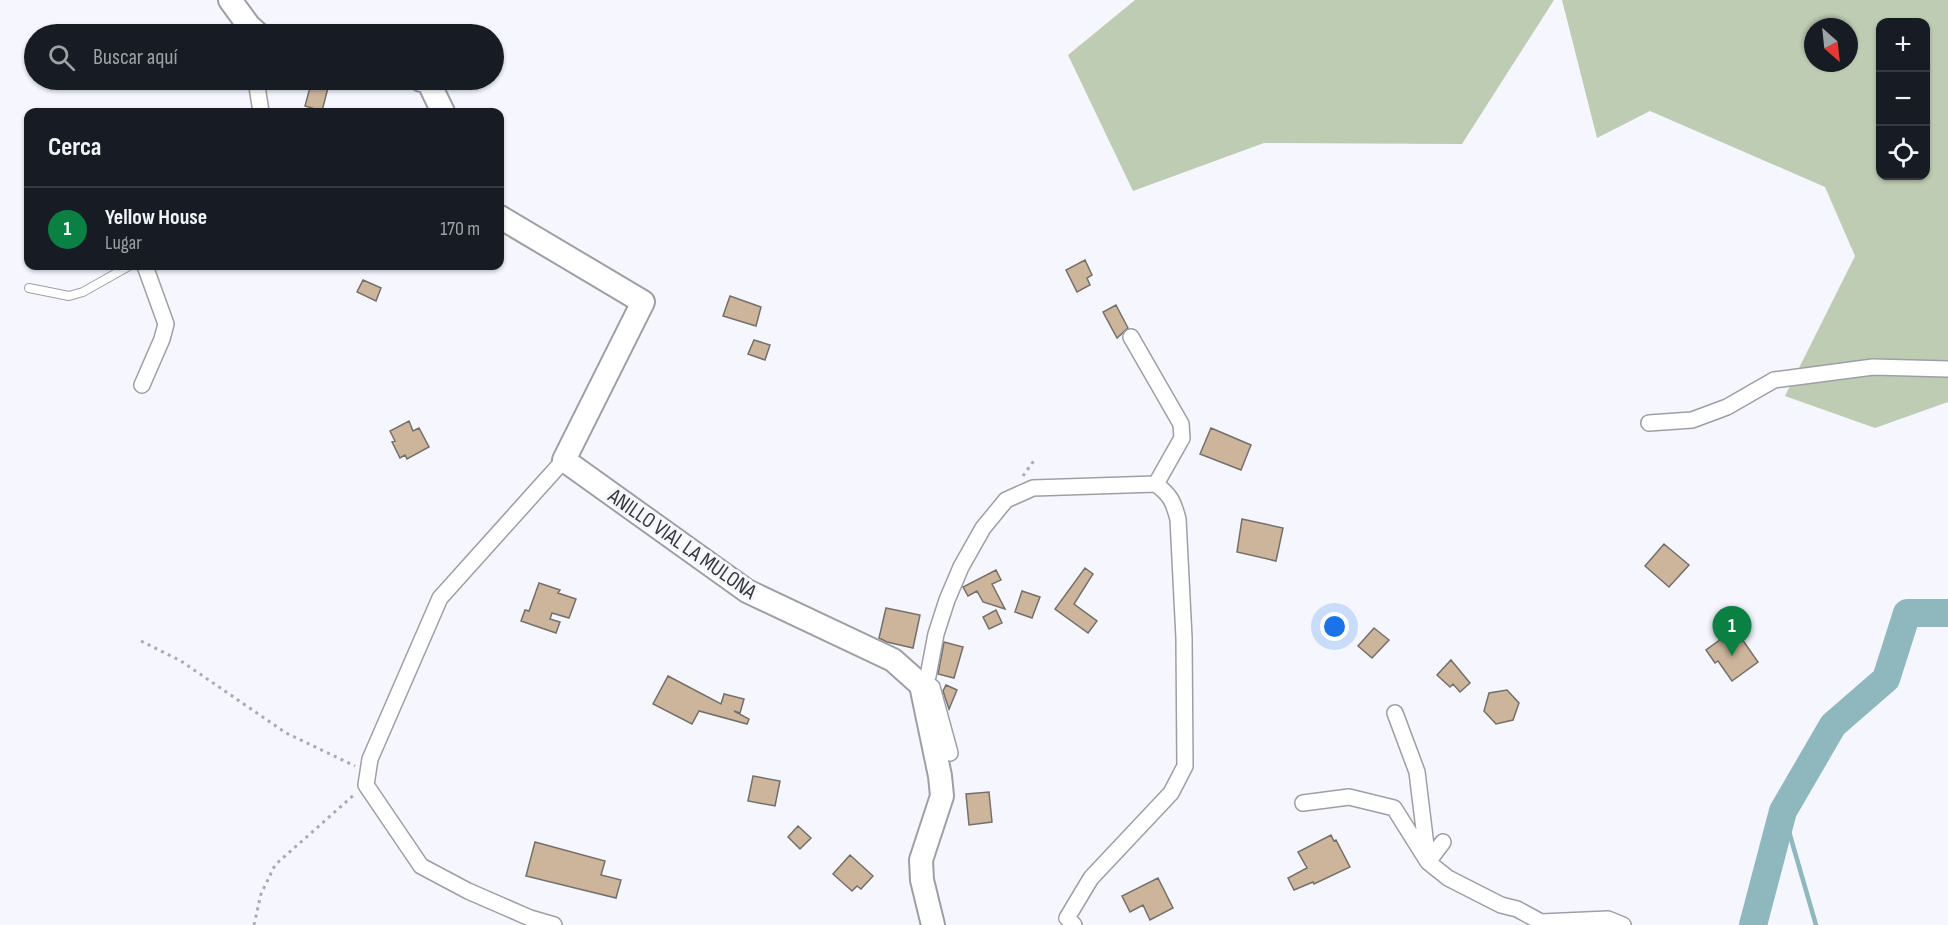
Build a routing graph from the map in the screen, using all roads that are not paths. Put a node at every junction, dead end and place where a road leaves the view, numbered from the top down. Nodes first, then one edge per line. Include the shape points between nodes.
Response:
1 (230, 0) edge
2 (246, 24) edge
3 (258, 90) edge
4 (432, 90) edge
5 (260, 108) edge
6 (441, 108) edge
7 (504, 219) edge
8 (122, 270) edge
9 (146, 270) edge
10 (29, 288) dead end
11 (1131, 337) dead end
12 (1948, 369) edge
13 (142, 385) dead end
14 (1649, 423) dead end
15 (564, 460) junction
16 (1156, 484) junction
17 (925, 681) junction
18 (1395, 713) dead end
19 (950, 753) dead end
20 (1303, 803) dead end
21 (1443, 842) dead end
22 (1428, 862) junction
23 (554, 925) edge
24 (933, 925) edge
25 (1074, 925) edge
26 (1623, 925) edge

1 - 2 street
3 - 5 street
4 - 6 street
7 - 15 street via 643,302
8 - 10 lane via 69,296
9 - 13 street via 166,324
11 - 16 street via 1181,424 1182,438
12 - 14 street via 1873,367 1774,380 1692,420
15 - 17 street, ANILLO VIAL LA MULONA via 747,591 893,660
15 - 23 street via 440,598 370,759 367,778 421,866 468,891
16 - 17 street via 1033,488 1006,500 983,528 961,567 936,634
16 - 25 street via 1173,502 1178,519 1185,766 1171,793 1091,878 1067,918
17 - 19 street
17 - 24 street via 942,796 921,860
18 - 22 street via 1416,772
20 - 22 street via 1349,797 1394,808
21 - 22 street
22 - 26 street via 1448,878 1541,922 1608,919

